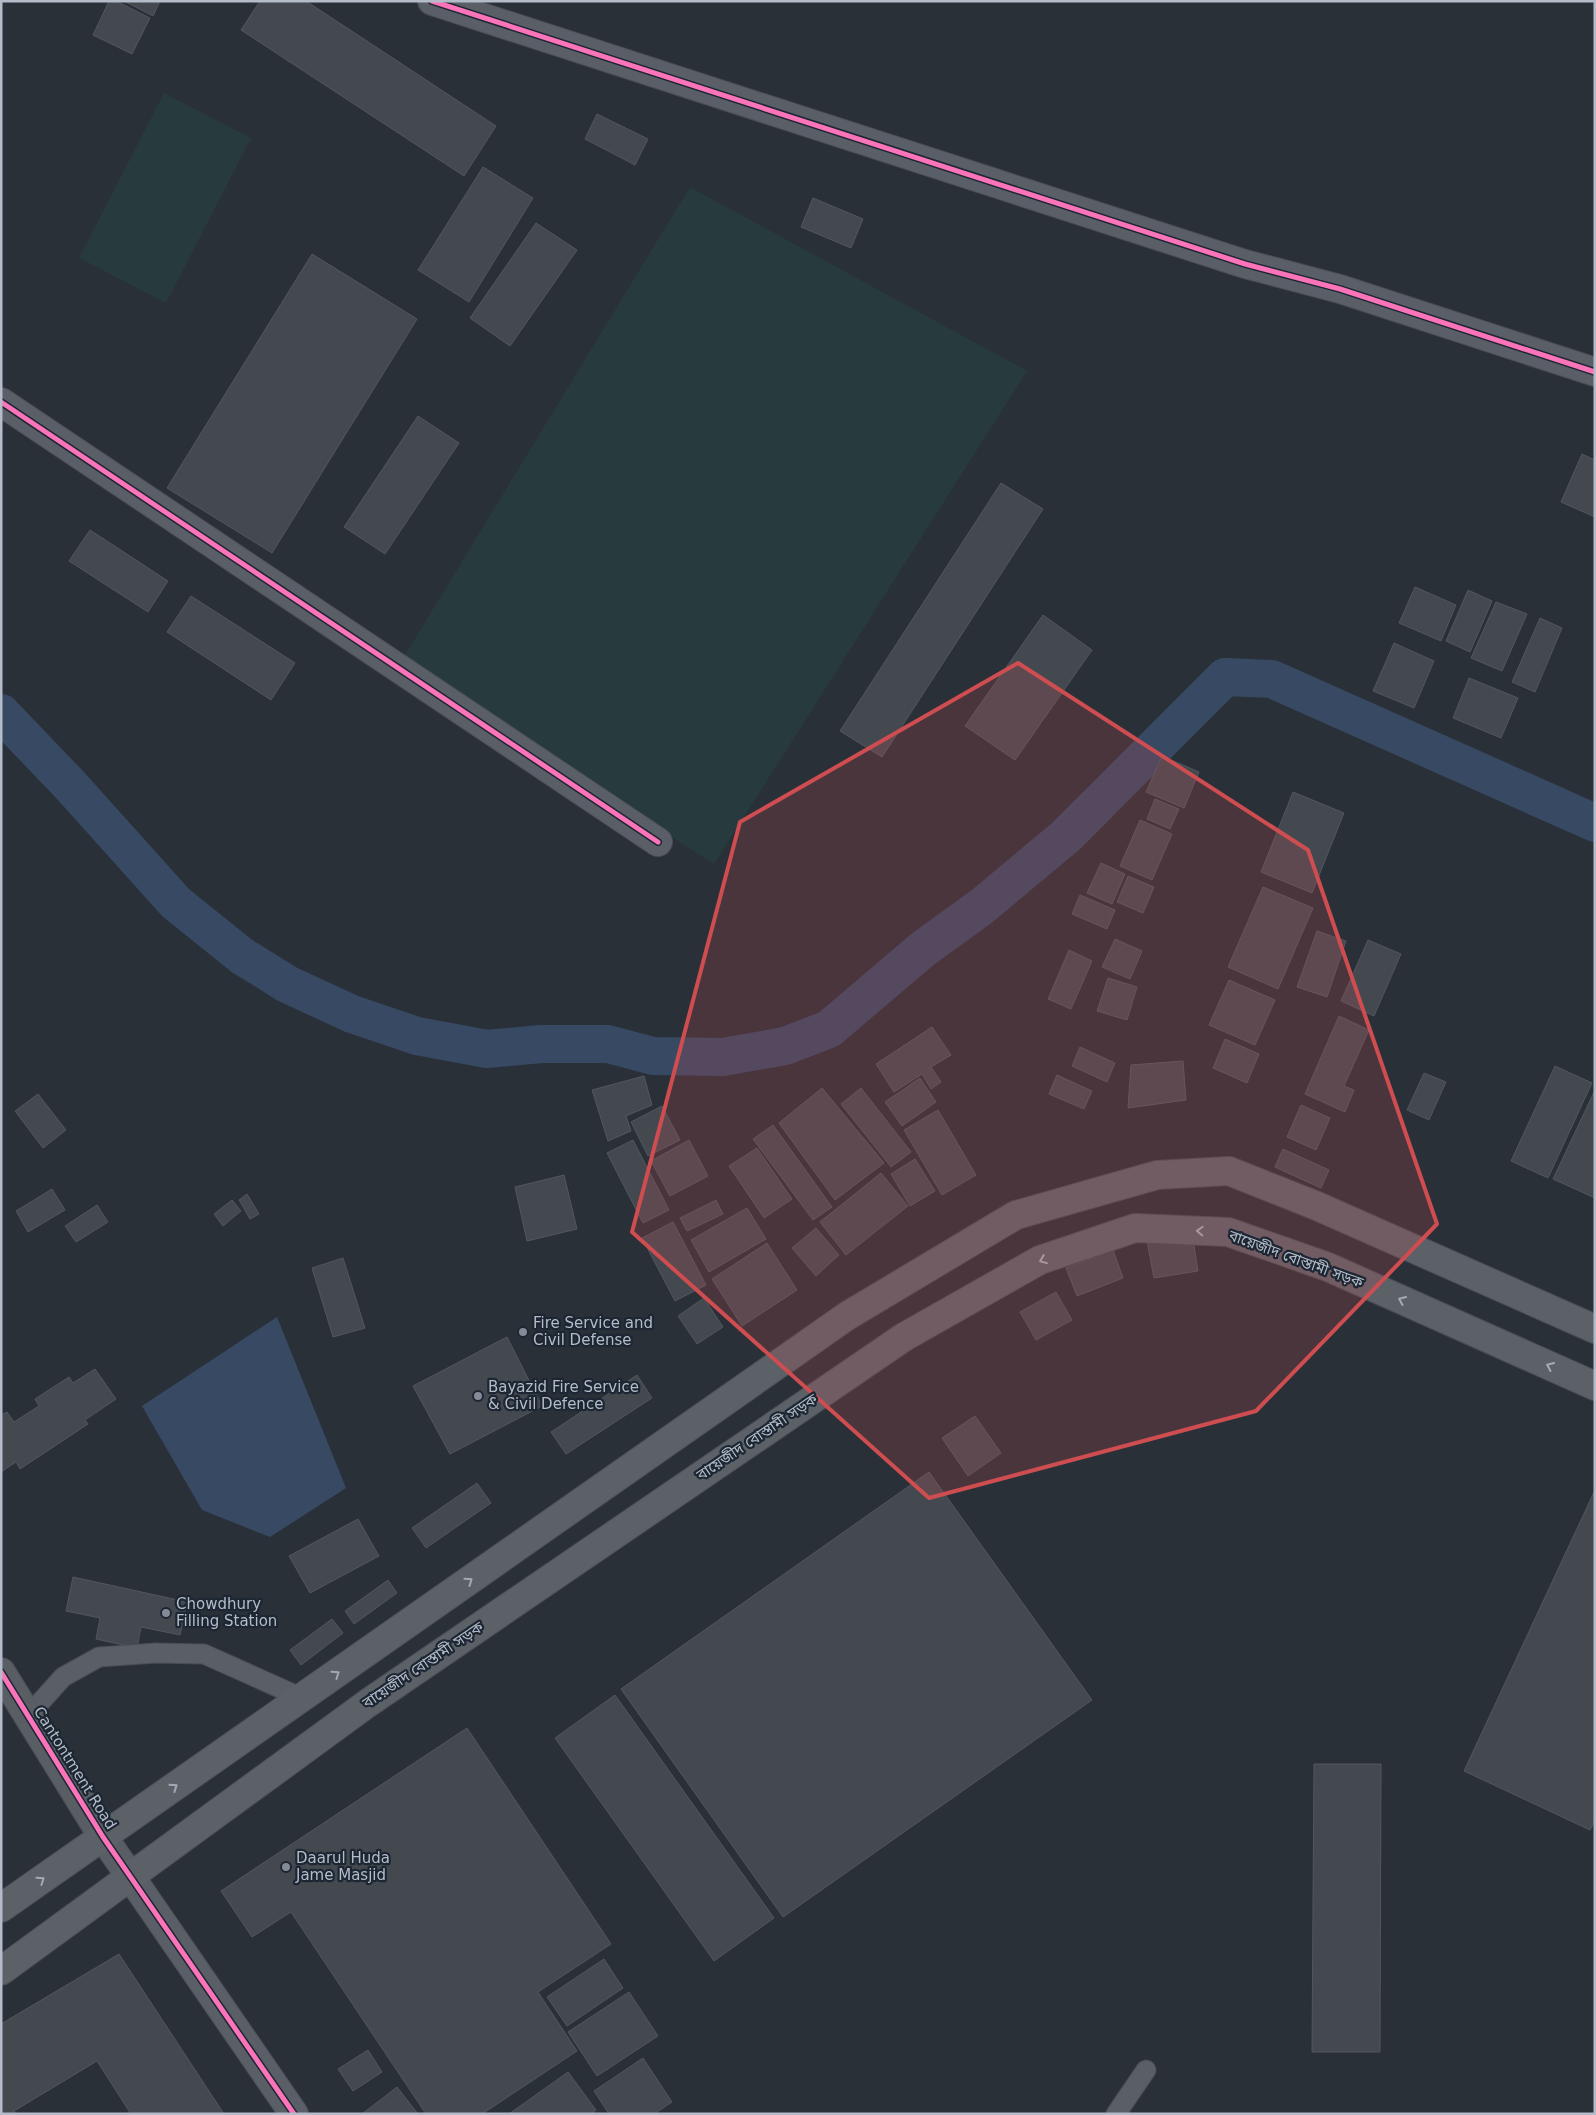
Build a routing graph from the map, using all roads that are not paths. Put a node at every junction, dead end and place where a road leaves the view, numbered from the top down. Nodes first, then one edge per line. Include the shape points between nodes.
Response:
1 (432, 1) edge
2 (1592, 364) edge
3 (1, 402) edge
4 (658, 842) dead end
5 (1595, 1329) edge
6 (1595, 1386) edge
7 (1, 1672) edge
8 (302, 1698) junction
9 (28, 1716) junction
10 (103, 1837) junction
11 (130, 1876) junction
12 (1, 1908) edge
13 (1, 1971) edge
14 (1146, 2070) dead end
15 (294, 2114) edge
16 (1116, 2114) edge

1 - 2 street via 1245,264
3 - 4 street
8 -> 5 main road via 847,1316 1016,1214 1157,1175 1230,1171 1318,1206
6 -> 11 main road, বায়েজীদ বোস্তামী সড়ক via 1328,1267 1228,1232 1135,1228 1040,1260 904,1337 368,1703
7 - 9 street, Cantontment Road
8 - 9 lane via 204,1654 109,1656 99,1657 63,1677
10 -> 8 main road
9 - 10 street, Cantontment Road
10 - 11 street, Cantontment Road
12 -> 10 main road
11 - 13 main road, বায়েজীদ বোস্তামী সড়ক
11 - 15 street
14 - 16 lane

